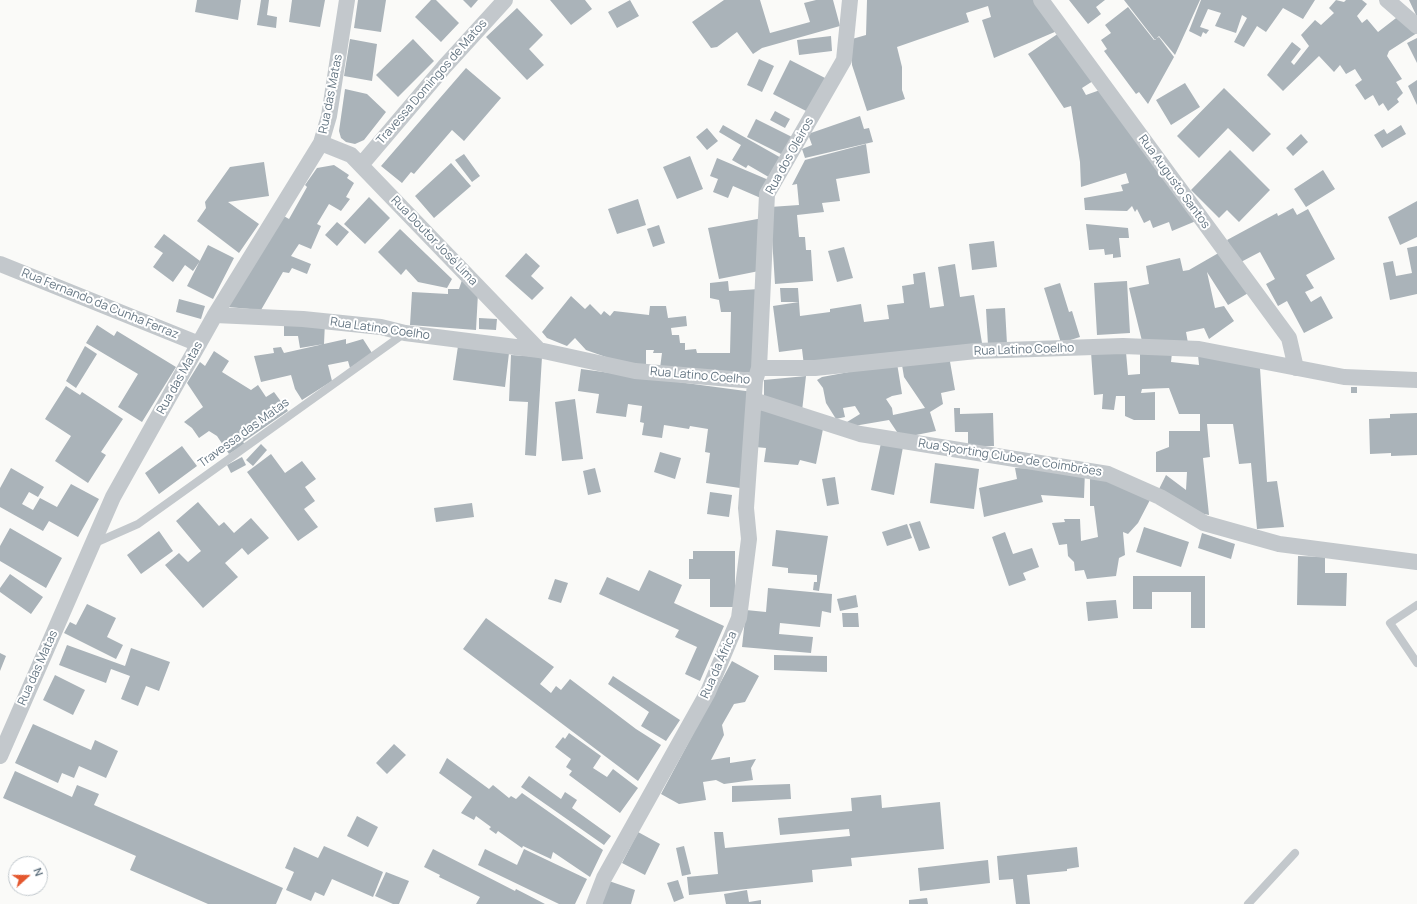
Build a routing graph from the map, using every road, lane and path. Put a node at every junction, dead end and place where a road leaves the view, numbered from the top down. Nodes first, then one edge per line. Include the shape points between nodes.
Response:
1 (346, 0) edge
2 (505, 0) edge
3 (850, 0) edge
4 (1041, 0) edge
5 (1387, 0) edge
6 (1417, 26) edge
7 (321, 143) junction
8 (361, 165) junction
9 (0, 264) edge
10 (215, 316) junction
11 (405, 333) junction
12 (199, 344) junction
13 (539, 350) junction
14 (1296, 368) junction
15 (757, 374) junction
16 (1417, 380) edge
17 (754, 400) junction
18 (92, 544) junction
19 (1417, 562) edge
20 (1417, 605) edge
21 (1417, 663) edge
22 (0, 756) edge
23 (1295, 853) dead end
24 (594, 904) edge
25 (1248, 904) edge

1 - 7 street, Rua das Matas via 329,116
2 - 8 street, Travessa Domingos de Matos
3 - 15 street, Rua dos Oleiros via 844,60 767,194
4 - 14 street, Rua Augusto Santos via 1289,338
5 - 6 street
7 - 8 street, Rua Doutor José Lima via 351,155
7 - 10 street, Rua das Matas
8 - 13 street, Rua Doutor José Lima
9 - 12 street, Rua Fernando da Cunha Ferraz
10 - 11 street, Rua Latino Coelho via 311,320 381,327
10 - 12 street, Rua das Matas
11 - 13 street, Rua Latino Coelho
11 - 18 lane, Travessa das Matas via 138,524
12 - 18 street, Rua das Matas via 113,497
13 - 15 street, Rua Latino Coelho via 635,371
14 - 15 street, Rua Latino Coelho via 1199,349 1123,346 976,351
14 - 16 street, Rua Latino Coelho via 1344,377
15 - 17 street
17 - 19 street, Rua Sporting Clube de Coimbrões via 860,434 1108,474 1160,497 1204,523 1279,544
17 - 24 street, Rua da África via 746,508 750,539 739,618 708,692 604,878
18 - 22 street, Rua das Matas
20 - 21 lane via 1390,623
23 - 25 lane

